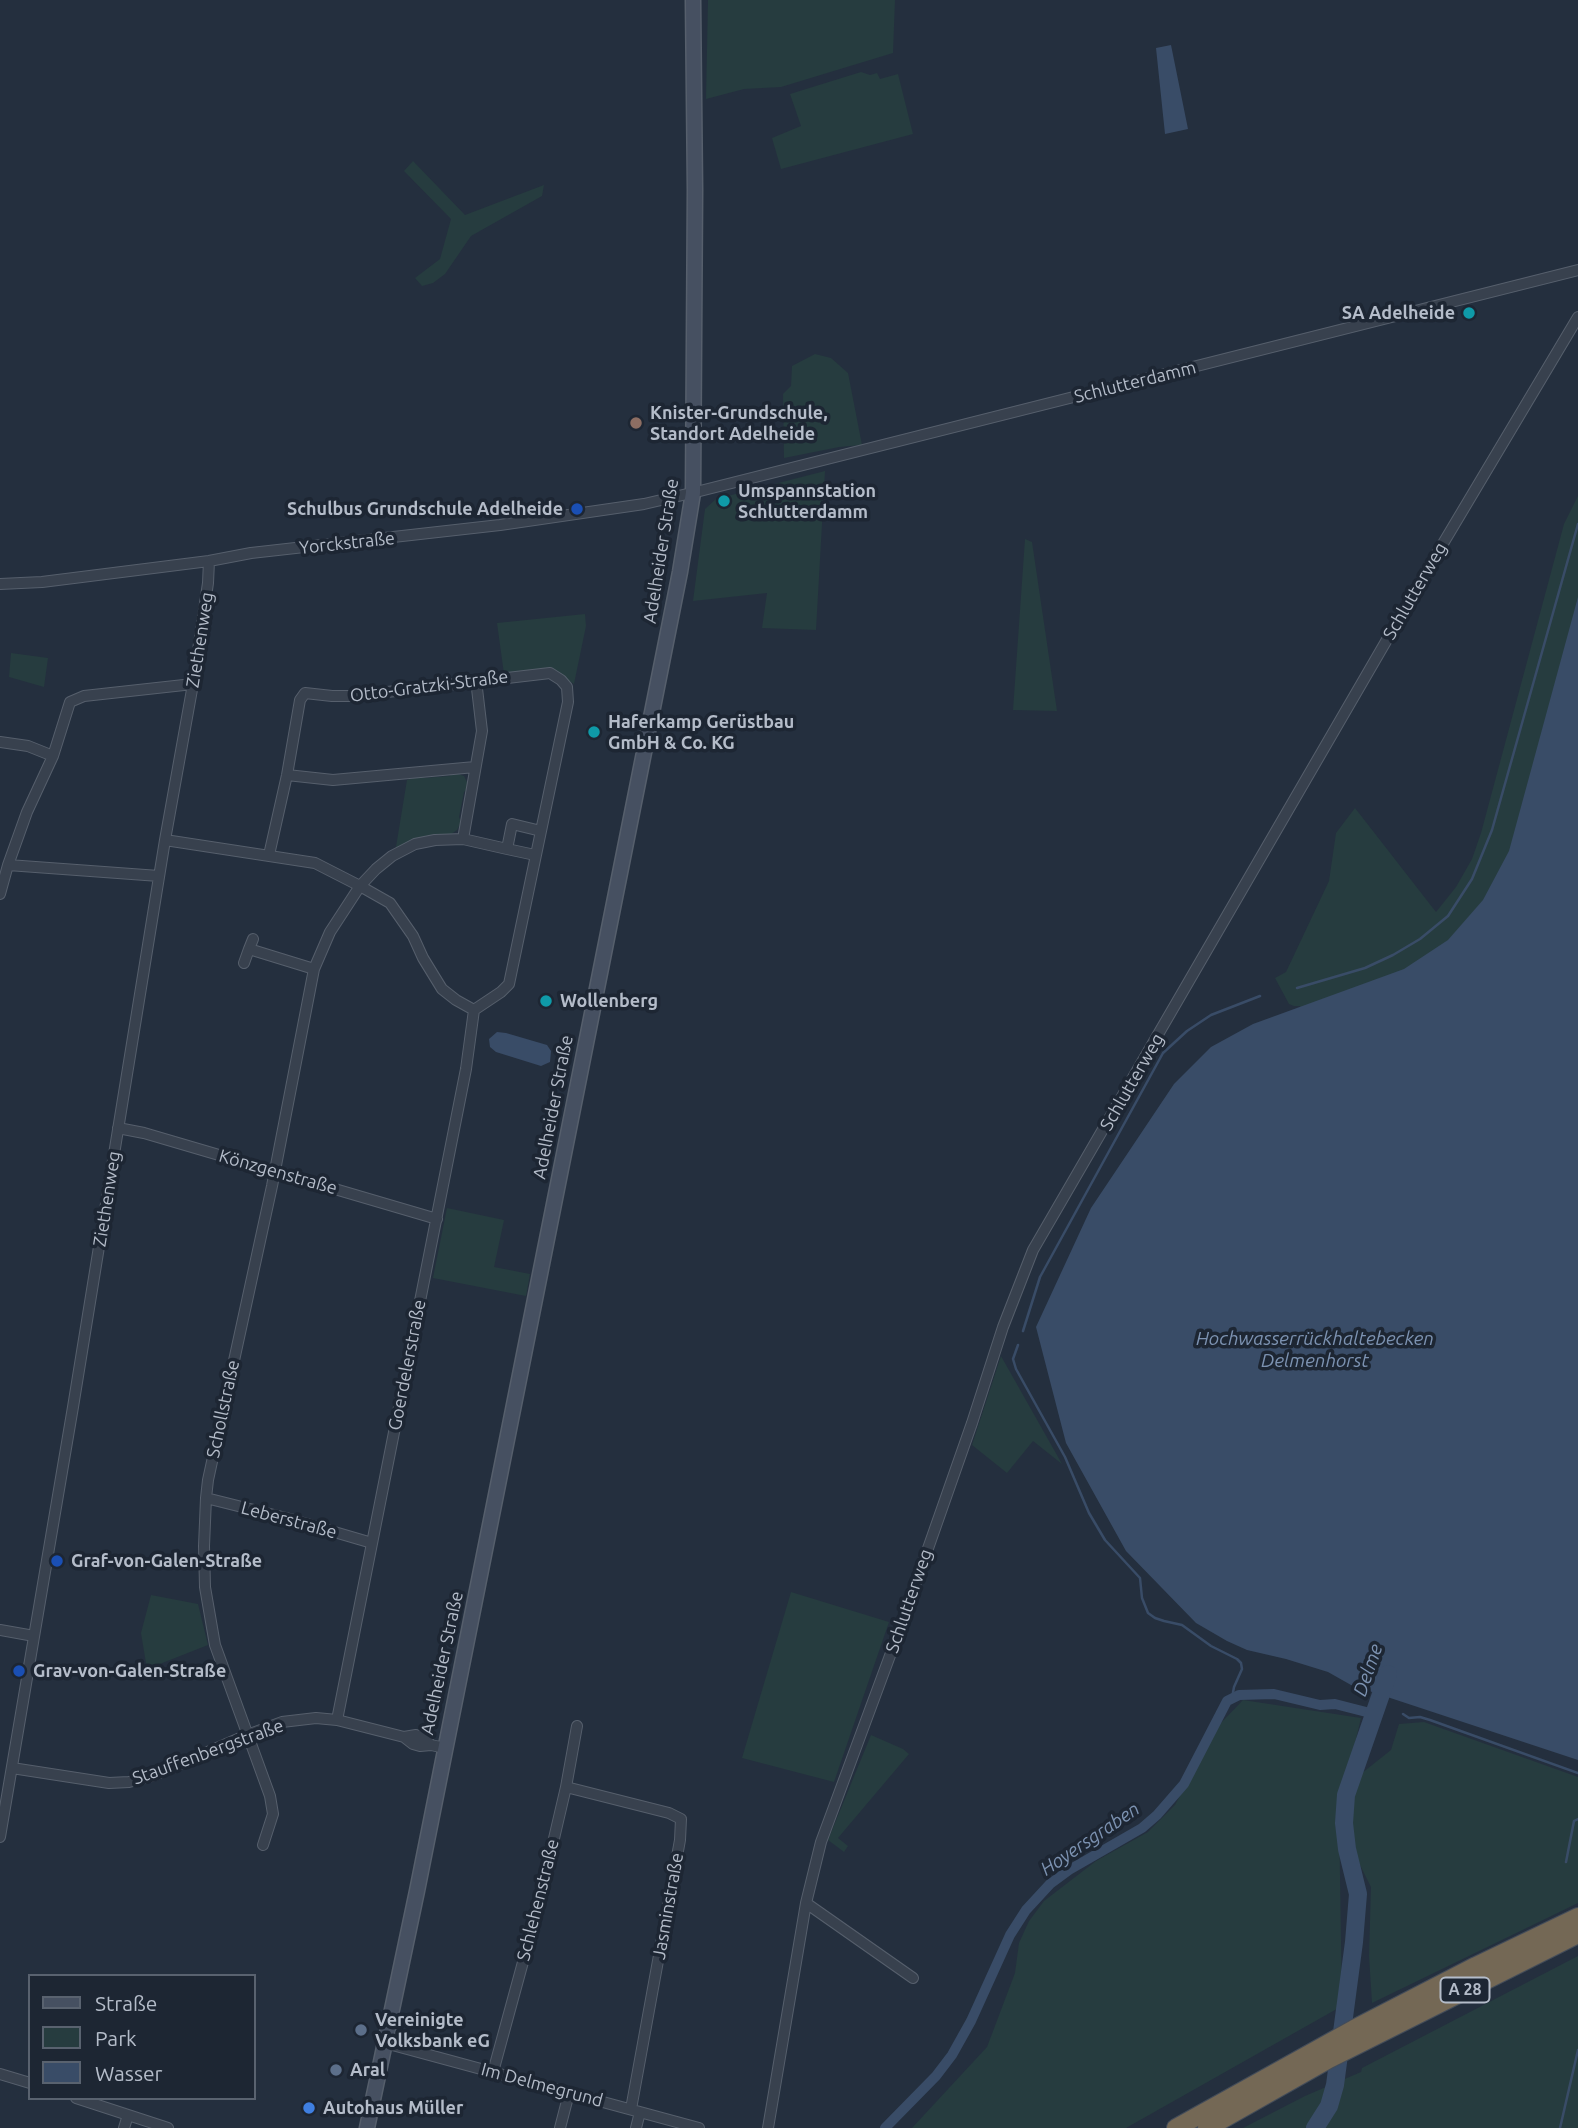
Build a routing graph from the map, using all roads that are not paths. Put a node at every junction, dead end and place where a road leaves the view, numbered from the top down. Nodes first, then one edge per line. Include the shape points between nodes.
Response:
1 (693, 0) edge
2 (1578, 270) edge
3 (1578, 317) edge
4 (693, 493) junction
5 (209, 561) junction
6 (0, 584) edge
7 (477, 680) junction
8 (193, 684) junction
9 (0, 742) edge
10 (53, 756) junction
11 (474, 767) junction
12 (287, 775) junction
13 (541, 831) junction
14 (463, 839) junction
15 (165, 840) junction
16 (507, 849) junction
17 (269, 855) junction
18 (535, 855) junction
19 (8, 865) junction
20 (159, 876) junction
21 (360, 886) junction
22 (0, 894) edge
23 (244, 963) dead end
24 (314, 969) junction
25 (474, 1010) junction
26 (118, 1128) junction
27 (274, 1171) junction
28 (437, 1219) junction
29 (206, 1498) junction
30 (372, 1544) junction
31 (0, 1630) edge
32 (34, 1636) junction
33 (337, 1720) junction
34 (578, 1726) dead end
35 (242, 1737) junction
36 (438, 1746) junction
37 (12, 1768) junction
38 (566, 1787) junction
39 (0, 1837) edge
40 (263, 1845) dead end
41 (806, 1903) junction
42 (1578, 1917) edge
43 (1578, 1934) edge
44 (913, 1978) dead end
45 (385, 2043) junction
46 (494, 2072) junction
47 (0, 2074) edge
48 (28, 2082) edge
49 (569, 2093) junction
50 (82, 2100) edge
51 (635, 2111) junction
52 (128, 2115) junction
53 (124, 2128) edge
54 (167, 2128) edge
55 (367, 2128) edge
56 (560, 2128) edge
57 (636, 2128) edge
58 (699, 2128) edge
59 (768, 2128) edge
60 (1177, 2128) edge
61 (1207, 2128) edge

1 - 4 main road, Adelheider Straße
2 - 4 street, Schlutterdamm
3 - 41 street, Schlutterweg via 1033,1250 821,1842
4 - 5 street, Yorckstraße via 594,512
4 - 36 main road, Adelheider Straße
5 - 6 street, Yorckstraße
5 - 8 street, Ziethenweg
7 - 11 street via 482,732
7 - 12 street, Otto-Gratzki-Straße via 353,695 305,694 300,700
7 - 13 street, Otto-Gratzki-Straße via 550,673 567,687 568,702
8 - 10 street via 77,698 70,702
8 - 15 street, Ziethenweg
9 - 10 street
10 - 19 street
11 - 12 street via 343,780
11 - 14 street
12 - 17 street, Otto-Gratzki-Straße
13 - 16 street via 512,824
13 - 18 street
14 - 16 street, Schollstraße
14 - 21 street, Schollstraße via 415,845 392,856
15 - 17 street
15 - 20 street, Ziethenweg
16 - 18 street, Schollstraße
17 - 21 street via 315,863
18 - 25 street via 509,984
19 - 20 street
19 - 22 street
20 - 26 street, Ziethenweg
21 - 24 street, Schollstraße via 330,932
21 - 25 street via 390,903 442,989
23 - 24 street via 251,944
24 - 27 street, Schollstraße
25 - 28 street, Goerdelerstraße
26 - 27 street, Könzgenstraße
26 - 32 street, Ziethenweg
27 - 28 street, Könzgenstraße
27 - 29 street, Schollstraße
28 - 30 street, Goerdelerstraße
29 - 30 street, Leberstraße
29 - 35 street, Schollstraße via 205,1573 211,1622
30 - 33 street, Goerdelerstraße
31 - 32 street
32 - 37 street, Ziethenweg
33 - 35 street, Stauffenbergstraße via 282,1722
33 - 36 street, Stauffenbergstraße via 404,1737 416,1735
34 - 38 street, Schlehenstraße
35 - 37 street, Stauffenbergstraße via 129,1782
35 - 40 street, Schollstraße via 274,1814
36 - 45 main road, Adelheider Straße
37 - 39 street, Ziethenweg
38 - 46 street, Schlehenstraße
38 - 51 street, Jasminstraße via 681,1819
41 - 44 street
41 - 59 street, Schlutterweg
42 - 60 highway, A 28 via 1354,2029
43 - 61 highway, A 28 via 1329,2059
45 - 46 street, Im Delmegrund
45 - 55 main road, Adelheider Straße
46 - 49 street, Im Delmegrund
47 - 48 street
49 - 51 street, Im Delmegrund
49 - 56 street
50 - 52 street
51 - 57 street
51 - 58 street, Im Delmegrund
52 - 53 street
52 - 54 street

